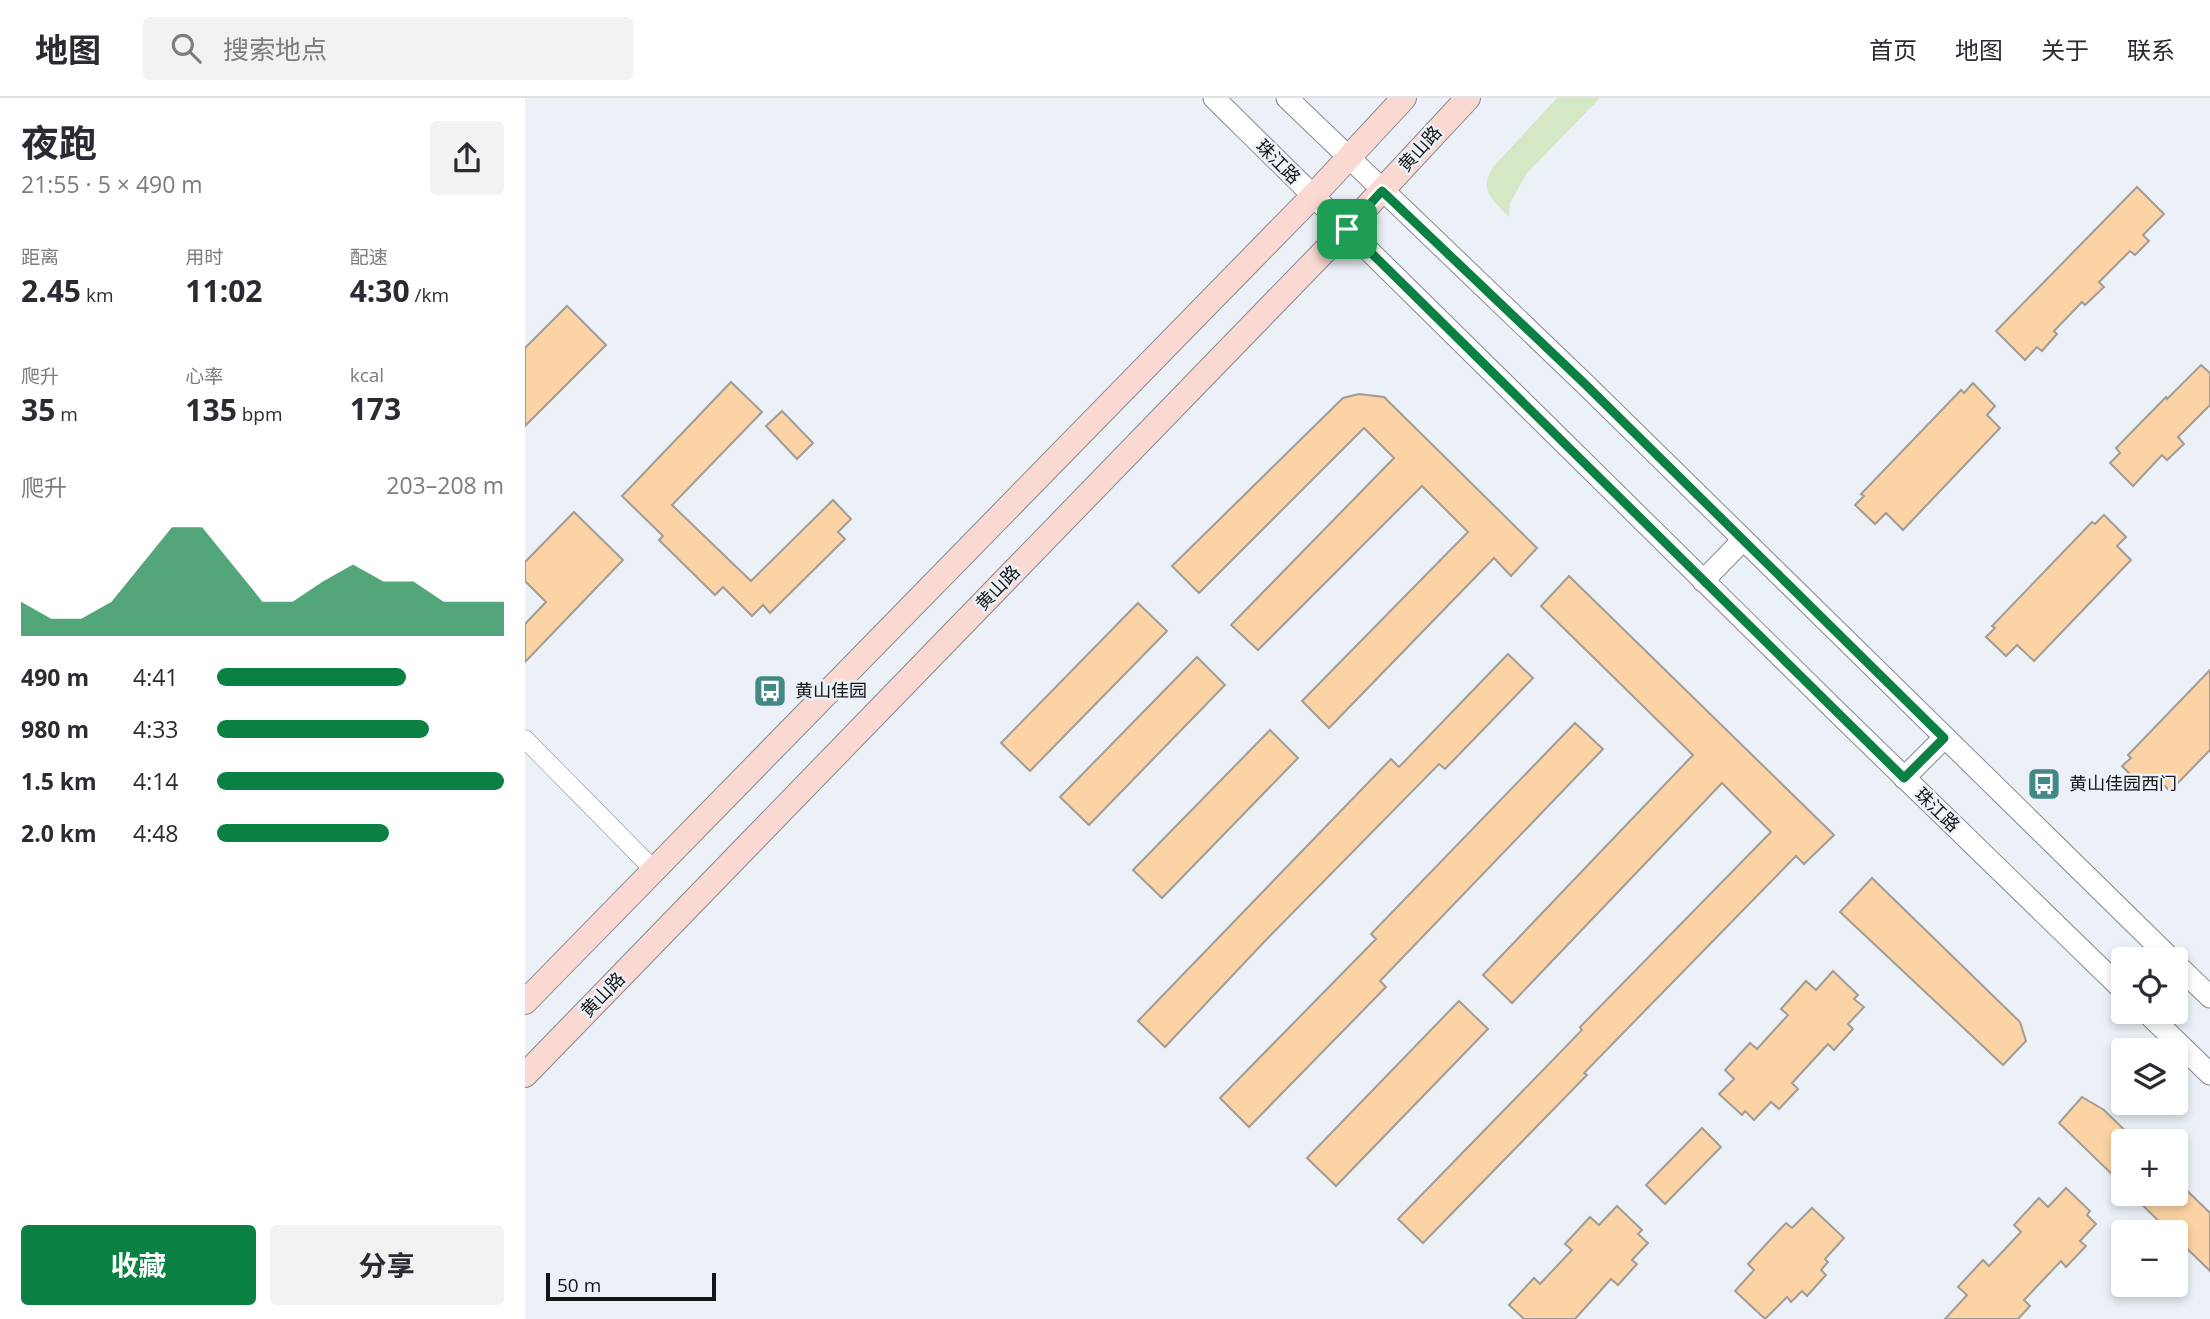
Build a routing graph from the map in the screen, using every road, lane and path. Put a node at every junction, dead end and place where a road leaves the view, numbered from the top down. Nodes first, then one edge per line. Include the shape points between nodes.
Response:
1 (1214, 98) edge
2 (1287, 98) edge
3 (1404, 98) edge
4 (1468, 98) edge
5 (1348, 158) junction
6 (1382, 191) junction
7 (1313, 197) junction
8 (1347, 229) junction
9 (1743, 540) junction
10 (1703, 581) junction
11 (1944, 738) junction
12 (525, 739) edge
13 (1904, 778) junction
14 (654, 870) junction
15 (2159, 947) edge
16 (2188, 976) edge
17 (2111, 977) edge
18 (2210, 997) edge
19 (525, 1002) edge
20 (2158, 1024) edge
21 (2210, 1074) edge
22 (525, 1075) edge

1 - 7 street, 珠江路
2 - 5 street
3 - 5 main road
4 - 6 main road, 黄山路
5 - 6 street
5 - 7 main road
6 - 8 main road, 黄山路
6 - 9 street
7 - 8 street, 珠江路
7 - 14 main road
8 - 10 street, 珠江路
8 - 22 main road, 黄山路
9 - 10 street
9 - 11 street
10 - 13 street, 珠江路
11 - 13 street
11 - 15 street
12 - 14 street
13 - 17 street, 珠江路
14 - 19 main road
16 - 18 street
20 - 21 street

